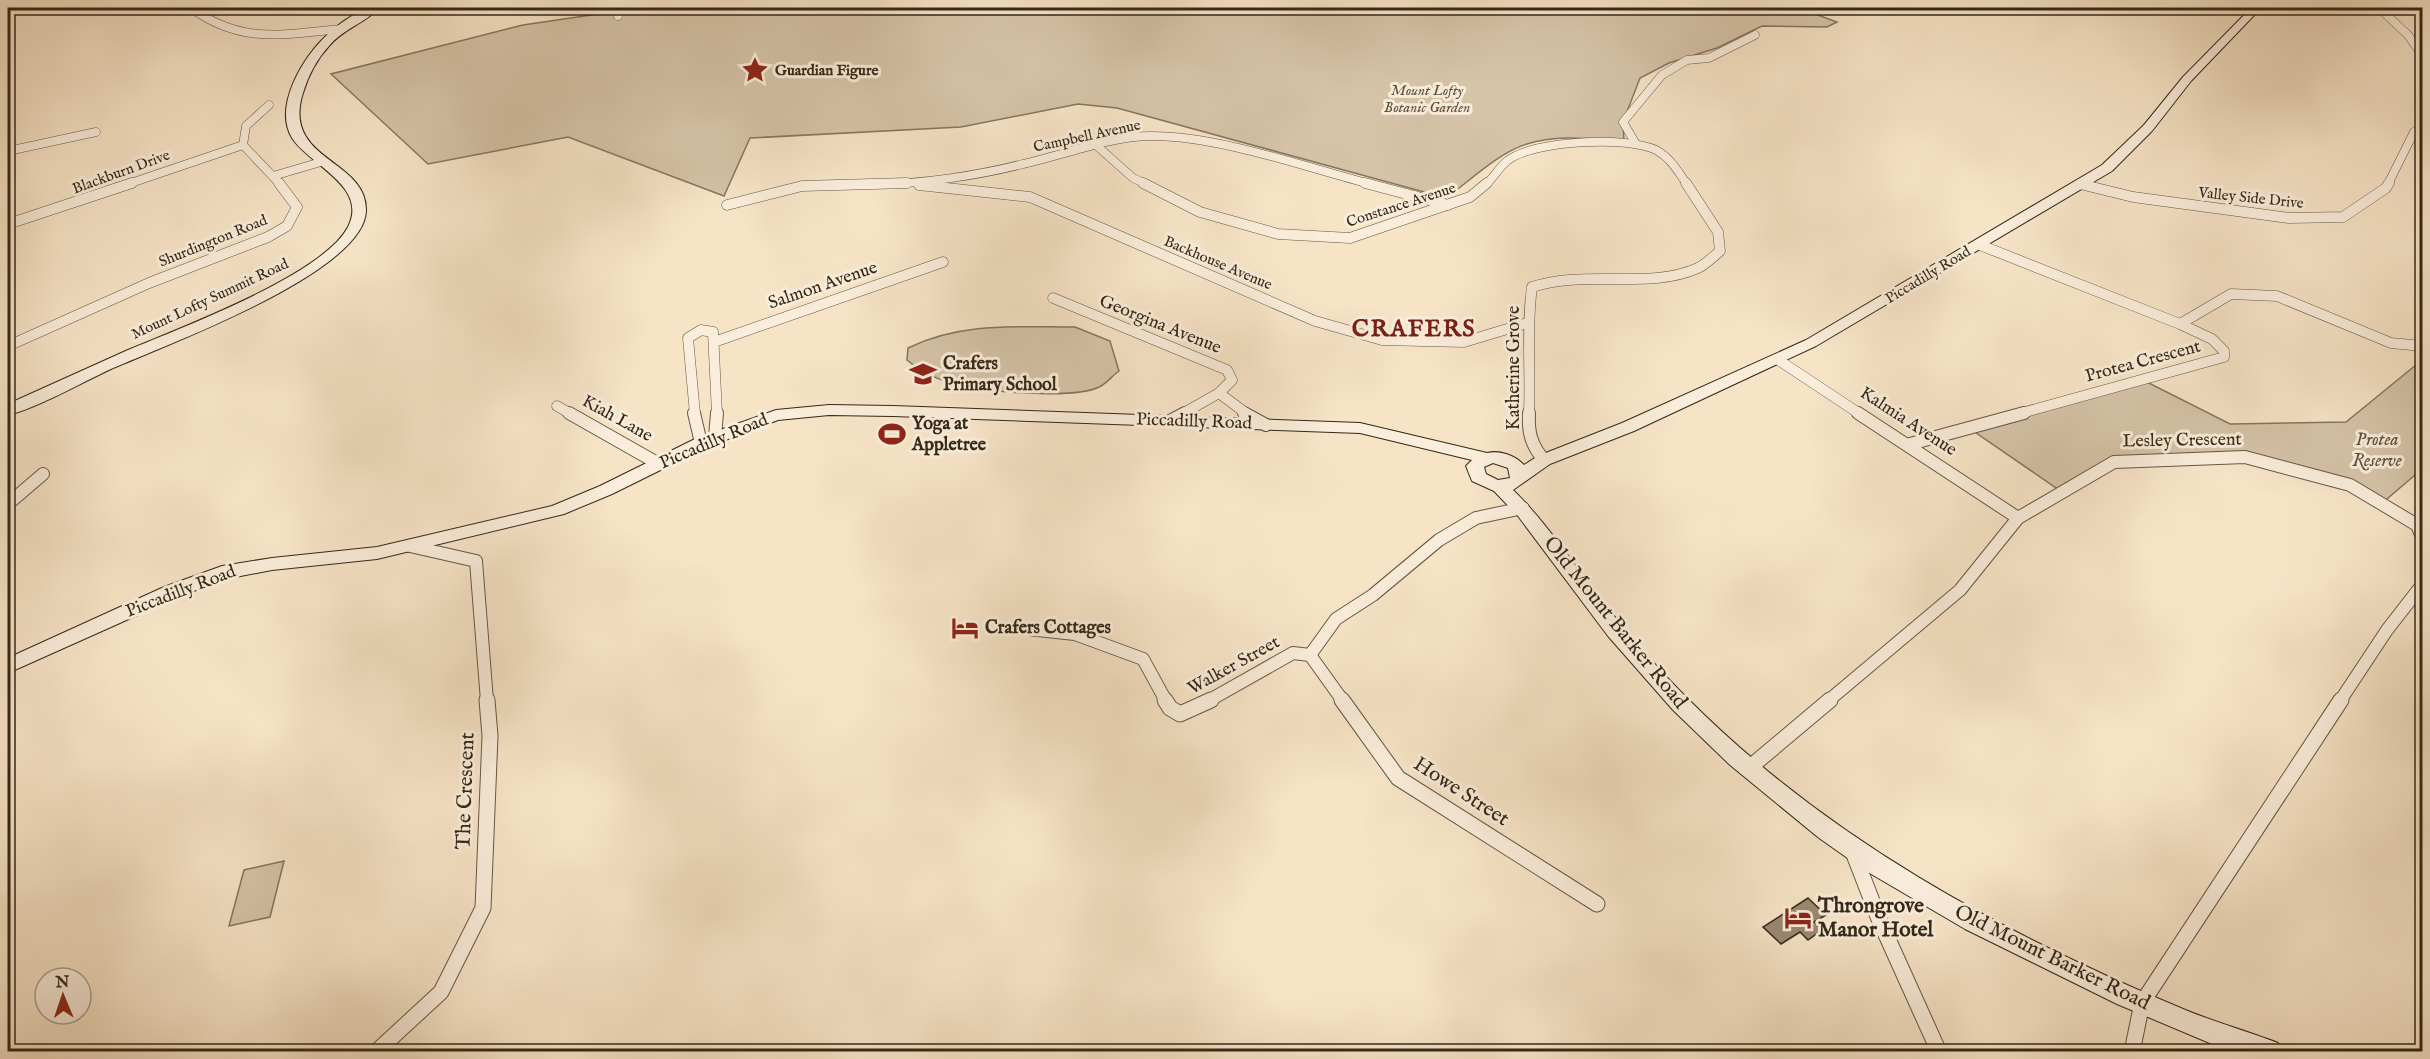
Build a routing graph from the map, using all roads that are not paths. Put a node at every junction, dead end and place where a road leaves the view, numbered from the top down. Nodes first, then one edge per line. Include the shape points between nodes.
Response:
1 (191, 8) edge
2 (374, 8) edge
3 (617, 8) edge
4 (2256, 8) edge
5 (2379, 8) edge
6 (618, 16) dead end
7 (341, 29) junction
8 (1755, 35) dead end
9 (2422, 55) edge
10 (269, 105) dead end
11 (96, 132) dead end
12 (2414, 132) dead end
13 (1636, 144) junction
14 (243, 145) junction
15 (1096, 145) junction
16 (8, 151) edge
17 (321, 162) junction
18 (273, 176) junction
19 (900, 184) junction
20 (2080, 184) junction
21 (727, 205) dead end
22 (1449, 205) junction
23 (8, 224) edge
24 (1980, 244) junction
25 (943, 262) dead end
26 (1053, 298) dead end
27 (1527, 323) junction
28 (2180, 324) junction
29 (714, 342) junction
30 (8, 346) edge
31 (2422, 346) edge
32 (1777, 359) junction
33 (1219, 393) junction
34 (557, 406) dead end
35 (8, 410) edge
36 (1170, 421) junction
37 (1266, 425) junction
38 (708, 440) junction
39 (1910, 444) junction
40 (1544, 460) junction
41 (1488, 461) junction
42 (659, 464) junction
43 (43, 474) dead end
44 (1519, 478) junction
45 (1499, 486) junction
46 (8, 504) edge
47 (1523, 508) junction
48 (2018, 518) junction
49 (2422, 537) edge
50 (410, 546) junction
51 (2422, 585) edge
52 (1018, 628) dead end
53 (1310, 655) junction
54 (8, 666) edge
55 (1748, 769) junction
56 (1852, 848) junction
57 (1597, 904) dead end
58 (2142, 1003) junction
59 (376, 1052) edge
60 (1939, 1052) edge
61 (2132, 1052) edge
62 (2269, 1052) edge

1 - 7 street via 202,17 268,34 289,36
2 - 7 main road, Mount Lofty Summit Road
3 - 6 street
4 - 20 main road, Piccadilly Road via 2187,79 2148,128 2107,168
5 - 9 street via 2408,35
7 - 17 main road, Mount Lofty Summit Road via 316,55 298,90 292,113 296,135
8 - 13 street via 1708,58 1687,60 1662,75 1623,122
10 - 14 street via 247,124 242,132
11 - 16 street
12 - 20 street, Valley Side Drive via 2386,188 2343,217 2289,218 2133,197
13 - 22 street, Constance Avenue via 1579,142 1539,147 1508,160 1470,197
13 - 27 street, Katherine Grove via 1656,150 1671,161 1718,232 1720,251 1698,267 1665,276 1568,276 1546,281 1532,287
14 - 18 street, Shurdington Road
14 - 23 street, Blackburn Drive
15 - 19 street, Campbell Avenue via 1021,165
15 - 22 street, Campbell Avenue via 1151,136 1206,141
15 - 22 street, Constance Avenue via 1133,178 1200,212 1278,234 1350,238
17 - 18 street
17 - 35 main road, Mount Lofty Summit Road via 353,187 362,210 354,229 327,257 294,279 222,314
18 - 30 street, Shurdington Road via 297,207 287,226
19 - 21 street, Campbell Avenue via 802,186
19 - 27 street, Backhouse Avenue via 1030,197 1315,321 1382,340 1464,342
20 - 24 main road, Piccadilly Road
24 - 28 street, Protea Crescent
24 - 32 main road, Piccadilly Road via 1852,321
25 - 29 street, Salmon Avenue
26 - 33 street, Georgina Avenue via 1227,370 1232,380
27 - 40 street, Katherine Grove via 1531,375 1528,430 1534,450
28 - 31 street via 2232,294 2277,296 2391,343
28 - 39 street, Protea Crescent via 2212,339 2224,351 2224,357
29 - 38 street via 718,406
29 - 38 street via 713,332 701,330 688,338 695,418
32 - 39 street, Kalmia Avenue
32 - 40 main road, Piccadilly Road via 1628,427
33 - 36 street
33 - 37 street
34 - 42 street, Kiah Lane
36 - 37 main road, Piccadilly Road
36 - 38 main road, Piccadilly Road via 830,410 776,416
37 - 41 main road, Piccadilly Road via 1360,428 1452,448
38 - 42 main road, Piccadilly Road
39 - 48 street, Kalmia Avenue
40 - 41 main road, Piccadilly Road
40 - 44 main road, Piccadilly Road
41 - 44 main road via 1516,465
41 - 45 main road, Old Mount Barker Road via 1478,477
42 - 50 main road, Piccadilly Road via 558,510
43 - 46 street
44 - 45 main road, Piccadilly Road
44 - 47 main road, Old Mount Barker Road
45 - 47 main road, Old Mount Barker Road
47 - 53 street, Walker Street via 1476,518 1439,540 1373,595 1336,619
47 - 55 main road, Old Mount Barker Road via 1592,602 1648,669
48 - 49 street, Lesley Crescent via 2114,462 2245,457 2350,486 2417,525
48 - 55 street, Lesley Crescent via 1960,590
50 - 54 main road, Piccadilly Road via 222,573
50 - 59 street, The Crescent via 476,561 490,736 483,908 441,992
51 - 58 street via 2387,630
52 - 53 street, Walker Street via 1075,634 1143,659 1170,708 1180,714 1293,653
53 - 57 street, Howe Street via 1398,778
55 - 56 main road, Old Mount Barker Road via 1799,812
56 - 58 main road, Old Mount Barker Road via 1901,882 1988,932
56 - 60 street via 1879,919
58 - 61 street
58 - 62 main road, Old Mount Barker Road

